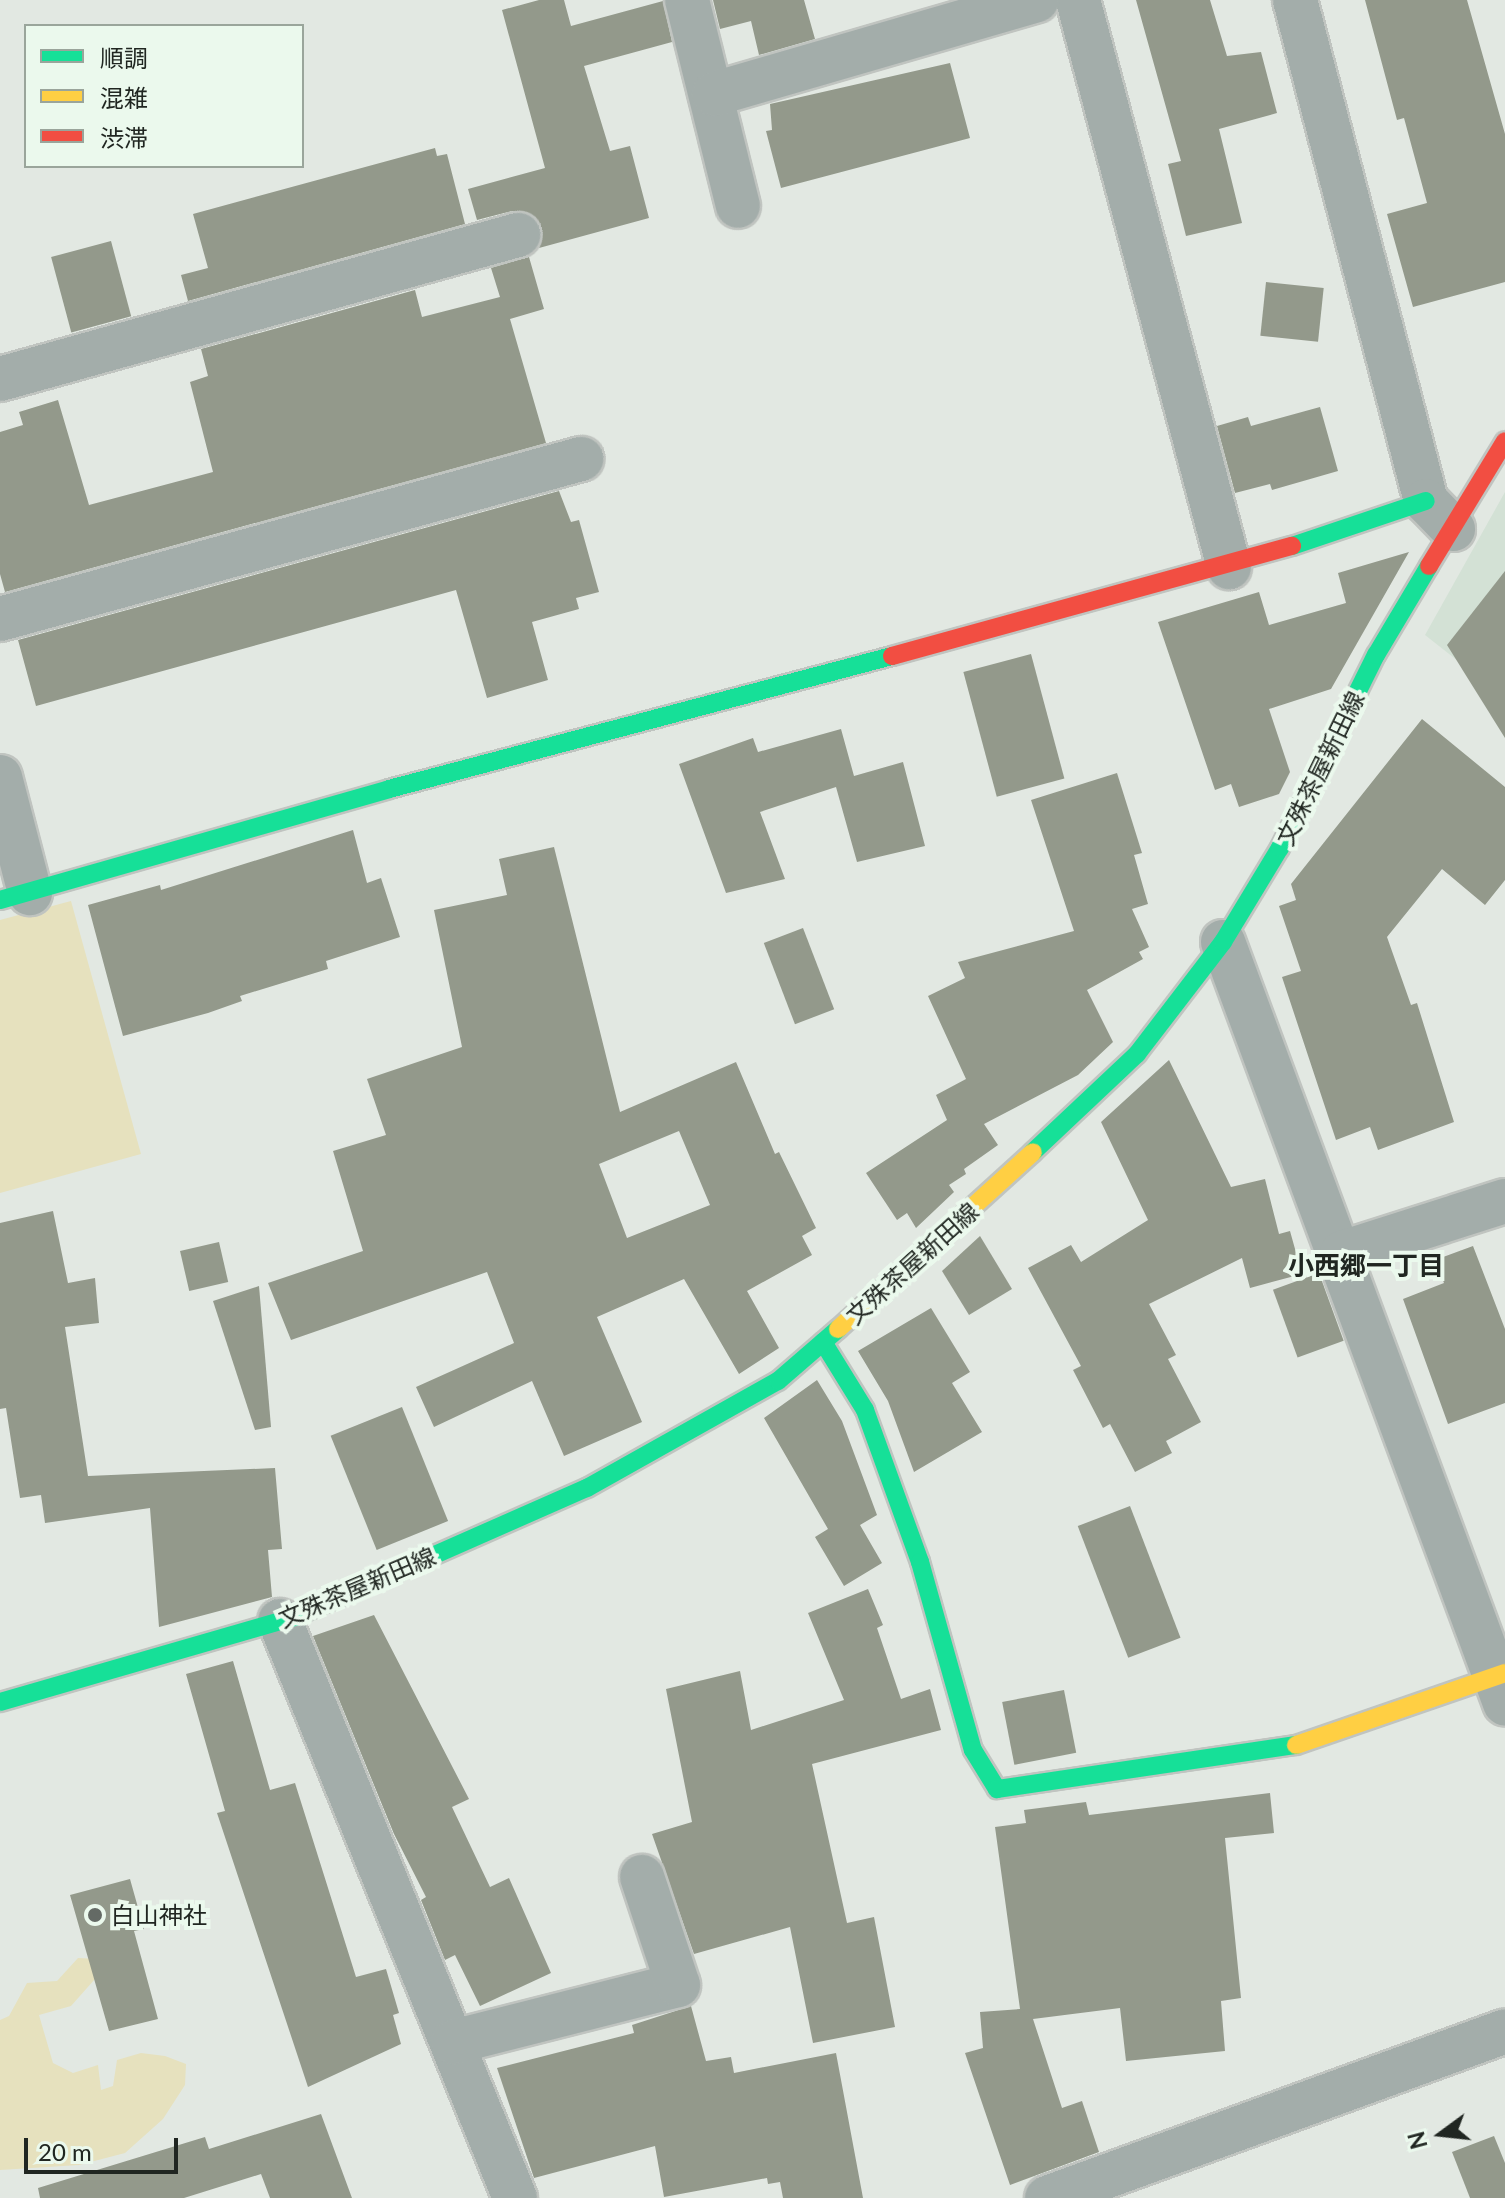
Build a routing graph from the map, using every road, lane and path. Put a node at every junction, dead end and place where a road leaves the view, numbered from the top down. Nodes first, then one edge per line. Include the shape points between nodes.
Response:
1 (687, 0) edge
2 (1037, 0) edge
3 (1078, 0) edge
4 (1295, 0) edge
5 (714, 94) junction
6 (738, 206) dead end
7 (518, 235) dead end
8 (0, 379) edge
9 (1505, 441) edge
10 (581, 459) dead end
11 (1439, 515) junction
12 (1229, 567) junction
13 (0, 619) edge
14 (0, 777) edge
15 (15, 896) edge
16 (1223, 942) junction
17 (1505, 1201) edge
18 (1342, 1253) junction
19 (823, 1342) junction
20 (280, 1621) junction
21 (1502, 1684) edge
22 (0, 1702) edge
23 (642, 1877) dead end
24 (1505, 2031) edge
25 (453, 2042) junction
26 (1135, 2183) edge
27 (515, 2198) edge
28 (1047, 2198) edge

1 - 5 street
2 - 5 street
3 - 12 street
4 - 11 street
5 - 6 street
7 - 8 street
9 - 11 street, 文殊茶屋新田線
10 - 13 street
11 - 12 street
11 - 16 street, 文殊茶屋新田線 via 1280,848
12 - 15 street via 389,789
14 - 15 street
16 - 18 street
16 - 19 street, 文殊茶屋新田線 via 1137,1054
17 - 18 street
18 - 21 street
19 - 20 street, 文殊茶屋新田線 via 778,1381 587,1488
19 - 21 street via 865,1410 920,1562 973,1750 997,1789 1287,1748
20 - 22 street, 文殊茶屋新田線
20 - 25 street
23 - 25 street via 678,1985
24 - 26 street
25 - 27 street
26 - 28 street

